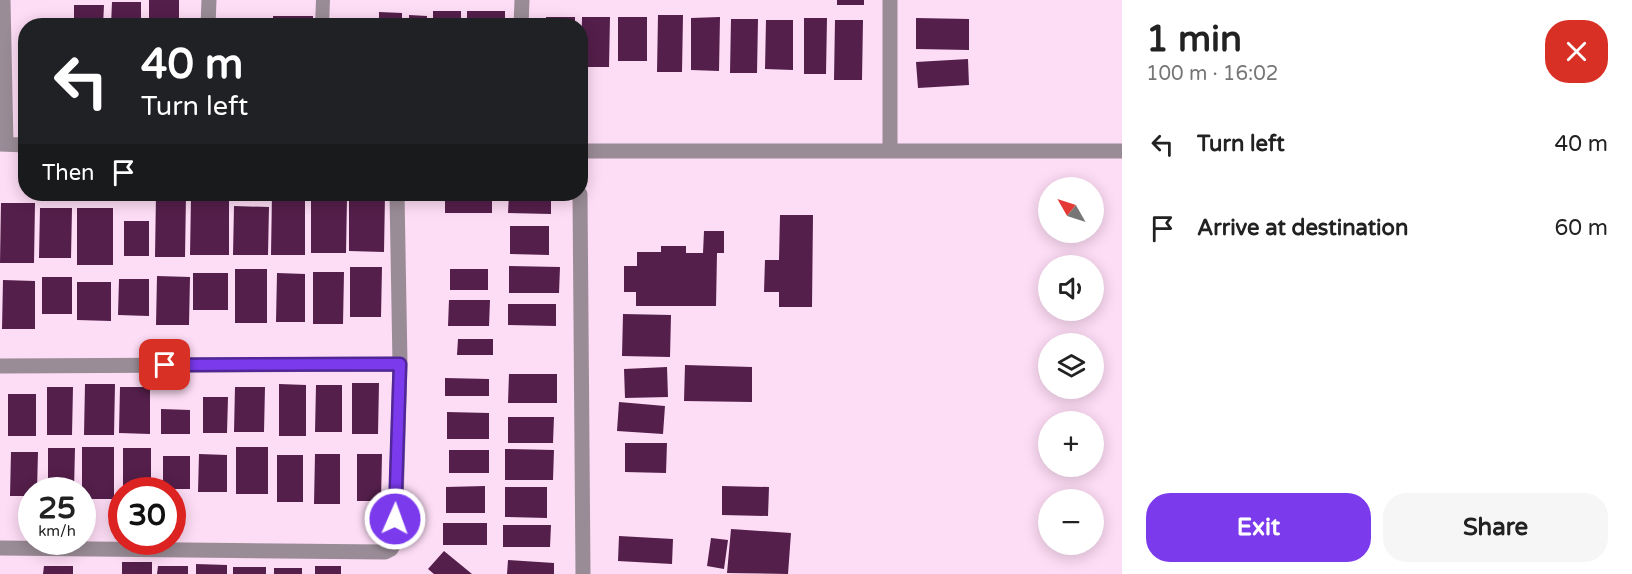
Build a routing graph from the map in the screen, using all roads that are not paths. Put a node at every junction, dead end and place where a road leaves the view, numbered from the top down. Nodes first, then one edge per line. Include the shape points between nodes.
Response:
1 (3, 0) edge
2 (208, 0) edge
3 (322, 0) edge
4 (522, 0) edge
5 (890, 0) edge
6 (208, 18) edge
7 (322, 18) edge
8 (521, 18) edge
9 (3, 144) edge
10 (18, 145) edge
11 (890, 149) junction
12 (588, 151) edge
13 (1122, 151) edge
14 (398, 201) edge
15 (580, 201) edge
16 (400, 364) junction
17 (0, 366) edge
18 (0, 548) edge
19 (583, 574) edge

1 - 9 street
2 - 6 street
3 - 7 lane
4 - 8 street
5 - 11 street
9 - 10 street
11 - 12 street
11 - 13 street
14 - 16 street
15 - 19 street
16 - 17 street
16 - 18 street via 395,542 385,552

